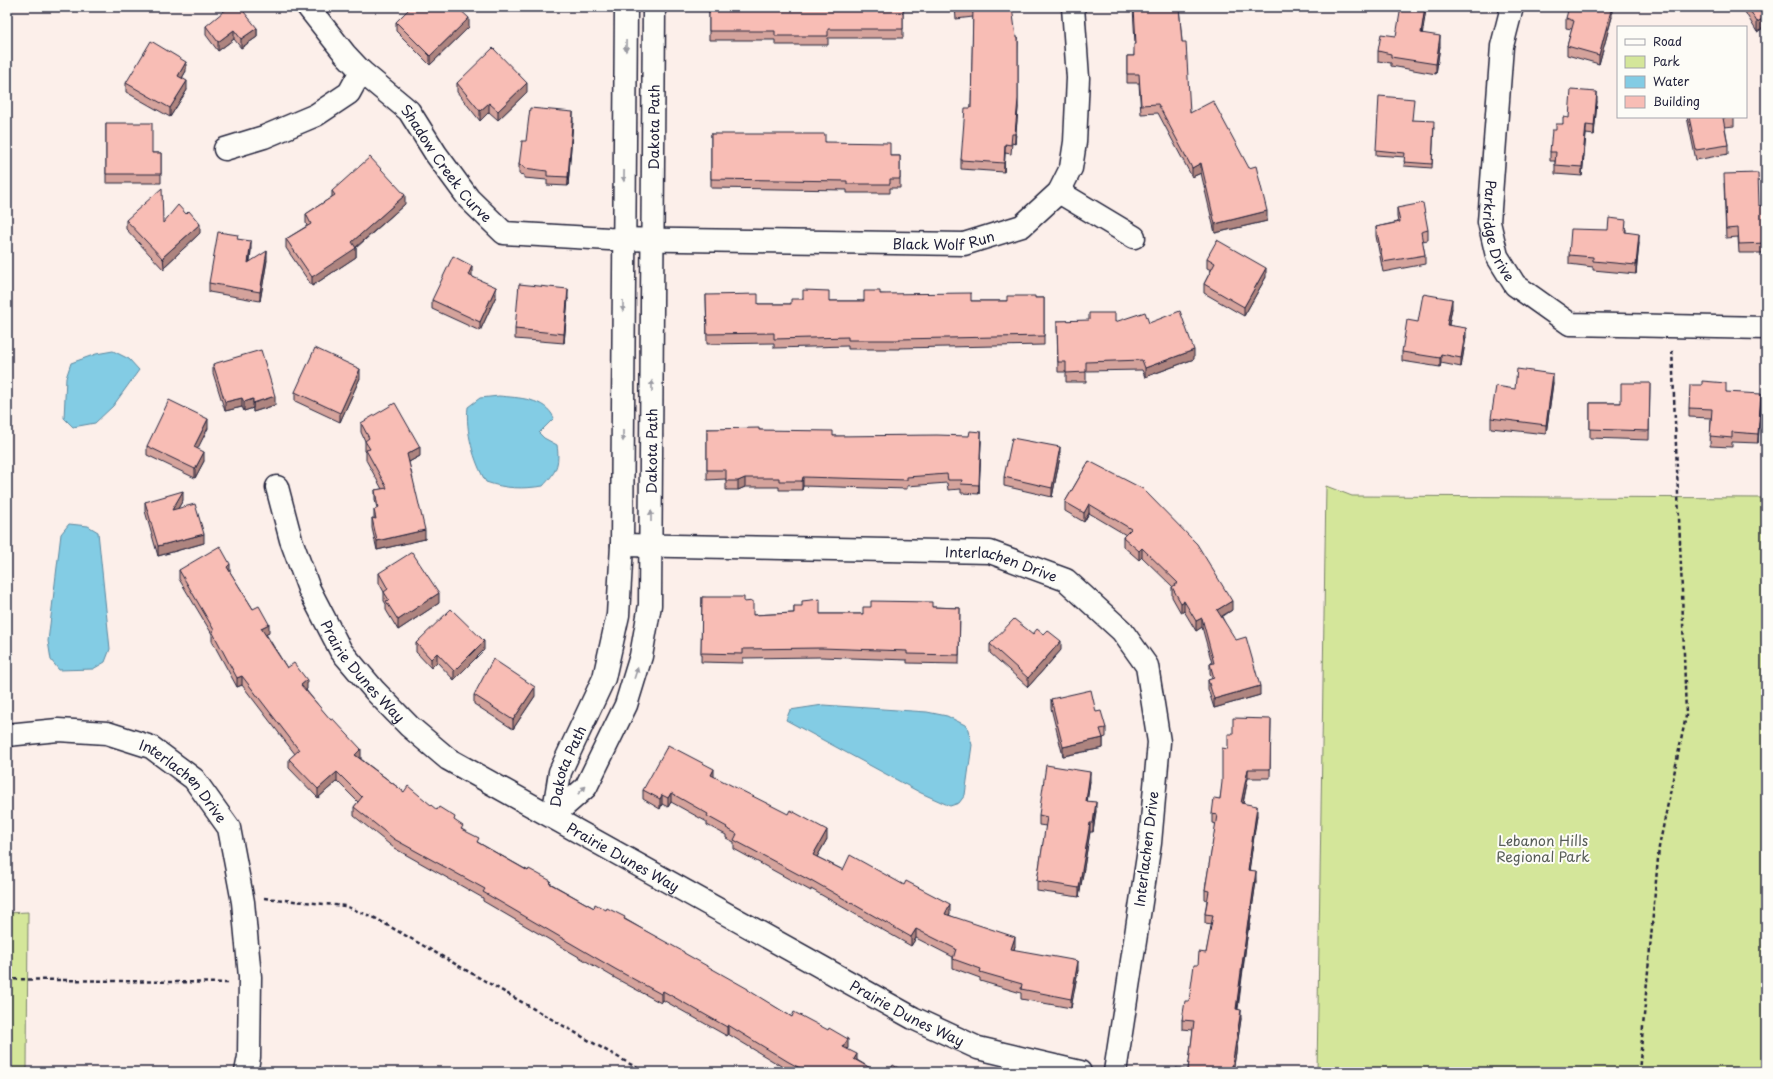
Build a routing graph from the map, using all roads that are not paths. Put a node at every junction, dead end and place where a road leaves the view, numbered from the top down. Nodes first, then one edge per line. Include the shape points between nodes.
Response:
1 (308, 7) edge
2 (626, 7) edge
3 (654, 7) edge
4 (1073, 7) edge
5 (1512, 7) edge
6 (361, 71) junction
7 (225, 149) dead end
8 (1059, 192) junction
9 (1134, 237) dead end
10 (624, 239) junction
11 (653, 239) junction
12 (1766, 328) edge
13 (277, 487) dead end
14 (622, 544) junction
15 (651, 546) junction
16 (7, 735) edge
17 (553, 816) junction
18 (246, 1072) edge
19 (1080, 1072) edge
20 (1115, 1072) edge

1 - 6 street, Shadow Creek Curve
2 -> 10 street, Dakota Path
3 - 11 street, Dakota Path
4 - 8 street, Black Wolf Run via 1078,78 1075,142 1071,168
5 - 12 street, Parkridge Drive via 1502,46 1489,222 1497,256 1515,285 1570,324
6 - 7 street via 349,93 316,115 264,137
6 - 10 street, Shadow Creek Curve via 409,110 469,200 504,233
8 - 9 street
8 - 11 street, Black Wolf Run via 1022,226 964,244
10 - 11 street, Black Wolf Run
10 -> 14 street, Dakota Path
15 -> 11 street, Dakota Path
13 - 17 street, Prairie Dunes Way via 291,540 309,589 340,651 409,726 448,759
14 - 15 street, Interlachen Drive
14 - 17 street, Dakota Path via 618,615 604,678 560,772
17 -> 15 street, Dakota Path via 586,787 626,705 641,656 650,605
15 - 20 street, Interlachen Drive via 990,552 1066,580 1122,631 1147,666 1159,742 1150,843
16 - 18 street, Interlachen Drive via 58,730 107,733 151,747 194,779 229,828 241,895 250,983 249,1057
17 - 19 street, Prairie Dunes Way via 913,1018 978,1048

